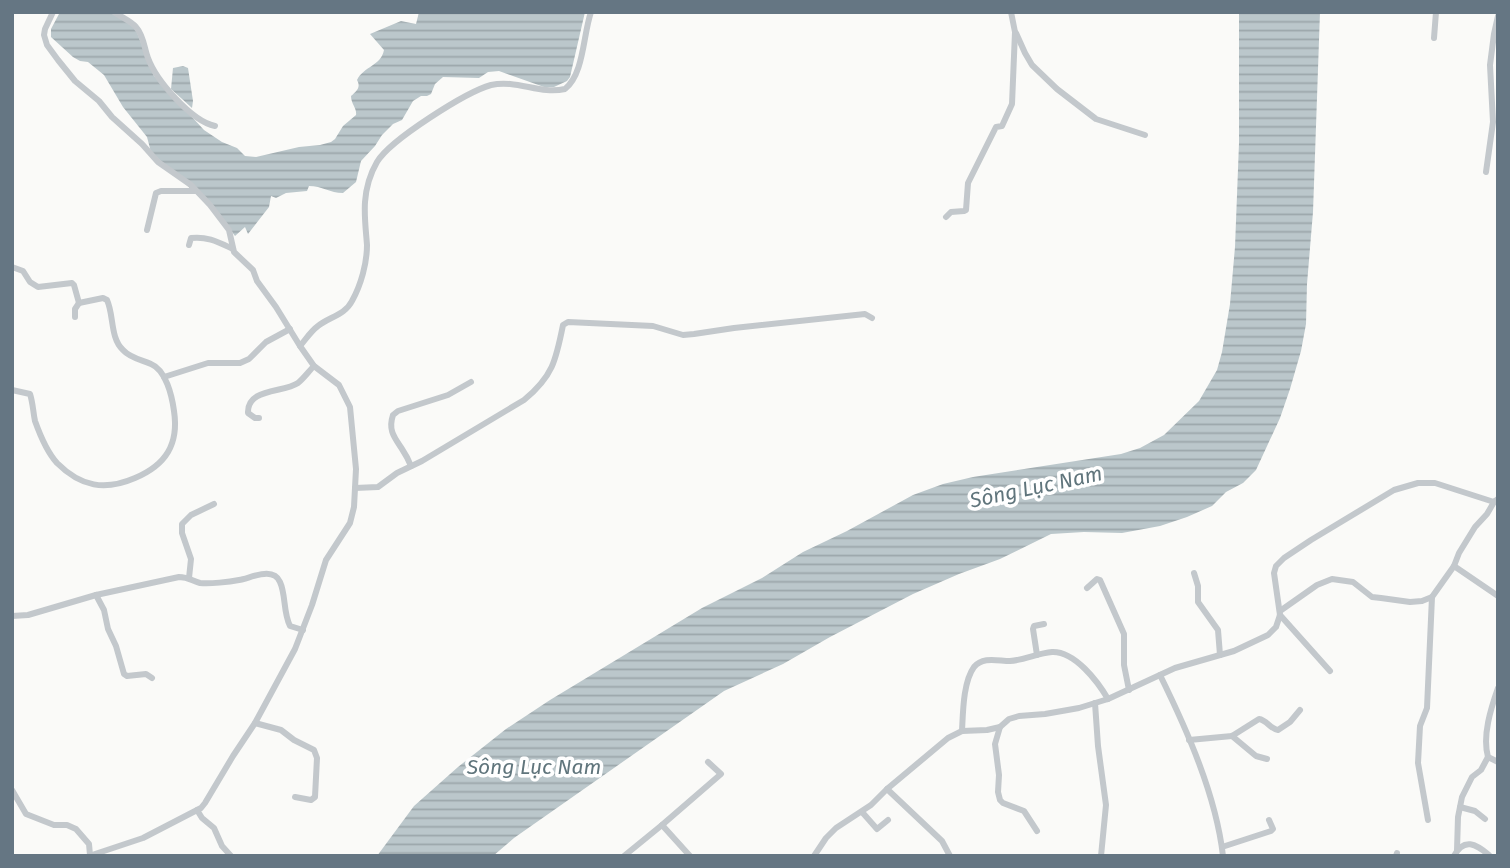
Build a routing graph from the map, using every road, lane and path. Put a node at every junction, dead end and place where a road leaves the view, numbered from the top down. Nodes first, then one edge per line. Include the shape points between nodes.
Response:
1 (53, 12) edge
2 (114, 12) edge
3 (591, 12) edge
4 (1011, 12) edge
5 (1436, 12) edge
6 (1498, 16) edge
7 (1015, 32) junction
8 (1434, 38) dead end
9 (215, 126) dead end
10 (1144, 135) dead end
11 (1486, 172) dead end
12 (195, 191) junction
13 (946, 217) dead end
14 (148, 230) dead end
15 (189, 245) dead end
16 (233, 249) junction
17 (12, 267) edge
18 (79, 303) junction
19 (75, 317) dead end
20 (872, 318) dead end
21 (290, 329) junction
22 (300, 346) junction
23 (314, 366) junction
24 (164, 377) junction
25 (471, 382) dead end
26 (12, 390) edge
27 (260, 418) dead end
28 (411, 467) junction
29 (355, 488) junction
30 (1496, 501) edge
31 (214, 504) dead end
32 (1454, 566) junction
33 (1194, 573) dead end
34 (189, 578) junction
35 (1087, 588) dead end
36 (96, 595) junction
37 (1498, 596) edge
38 (1432, 597) junction
39 (1280, 613) junction
40 (12, 616) edge
41 (1044, 624) dead end
42 (303, 630) junction
43 (1037, 655) junction
44 (1220, 655) junction
45 (1330, 671) dead end
46 (1160, 675) junction
47 (152, 678) dead end
48 (1498, 688) edge
49 (1129, 690) junction
50 (1108, 699) junction
51 (1095, 703) junction
52 (1300, 710) dead end
53 (255, 723) junction
54 (1000, 727) junction
55 (962, 731) junction
56 (1232, 736) junction
57 (1188, 740) junction
58 (1488, 757) junction
59 (1268, 759) dead end
60 (708, 762) dead end
61 (1498, 762) edge
62 (887, 789) junction
63 (12, 790) edge
64 (295, 797) dead end
65 (1460, 807) junction
66 (197, 810) junction
67 (862, 812) junction
68 (1485, 819) dead end
69 (888, 820) dead end
70 (1269, 820) dead end
71 (1428, 820) dead end
72 (662, 825) junction
73 (1037, 831) dead end
74 (1222, 847) junction
75 (1456, 853) edge
76 (1489, 855) edge
77 (89, 856) edge
78 (231, 856) edge
79 (624, 856) edge
80 (690, 856) edge
81 (814, 856) edge
82 (950, 856) edge
83 (1101, 856) edge
84 (1223, 856) edge

1 - 12 street via 44,36 58,60 157,161
2 - 9 street via 137,28 148,59 177,99
3 - 22 street via 578,68 565,89 547,91 510,83 486,87 445,108 382,154 368,187 367,251 357,292 345,310 316,327
4 - 7 street
5 - 8 street
6 - 11 street via 1490,65 1493,122
7 - 10 street via 1032,65 1057,89 1096,119
7 - 13 street via 1010,108 970,177 966,210
12 - 14 street via 156,193
12 - 16 street via 229,230
15 - 16 street via 193,237 211,238
16 - 21 street via 253,270
17 - 18 street via 23,271 38,287 72,283
18 - 19 street
18 - 24 street via 106,299 122,349 154,365
20 - 28 street via 865,314 683,335 653,326 568,322 563,325 551,372 538,389
21 - 22 street
21 - 24 street via 240,363 208,363
22 - 23 street
23 - 27 street via 295,384 254,398 248,413
23 - 29 street via 339,385 350,407
24 - 26 street via 172,398 175,434 163,461 132,480 107,486 86,483 55,461 35,420 30,394
25 - 28 street via 393,415 391,430
28 - 29 street via 378,487
29 - 42 street via 350,523 326,560
30 - 32 street via 1475,527
30 - 39 street via 1435,483 1394,490 1278,564 1273,577
31 - 34 street via 182,524 191,559
32 - 37 street
32 - 38 street
33 - 44 street via 1199,604 1218,630
34 - 36 street
34 - 42 street via 201,583 273,575 280,582 288,623
35 - 49 street via 1100,579 1123,629
36 - 40 street
36 - 47 street via 124,674
38 - 39 street via 1410,602 1373,597 1353,582 1332,579
38 - 71 street via 1427,708 1420,726 1418,763
39 - 44 street via 1268,635
39 - 45 street
41 - 43 street via 1033,629
42 - 53 street
43 - 50 street via 1066,655 1093,676
43 - 55 street via 977,664 964,701
44 - 46 street
46 - 49 street
46 - 57 street
48 - 58 street via 1487,734
49 - 50 street
50 - 51 street
51 - 54 street via 1019,716
51 - 83 street via 1106,804
52 - 56 street via 1278,730 1259,719
53 - 64 street via 281,730 316,752 315,797
53 - 66 street
54 - 55 street
54 - 73 street via 995,744 1000,800 1024,811
55 - 62 street
56 - 57 street
56 - 59 street via 1256,756
57 - 74 street via 1203,772
58 - 61 street
58 - 65 street via 1472,776
60 - 72 street via 721,774
62 - 67 street
62 - 82 street via 942,841
63 - 77 street via 26,814 80,831 89,844
65 - 68 street
65 - 75 street
66 - 77 street via 143,838
66 - 78 street
67 - 69 street via 877,829
67 - 81 street via 825,838
70 - 74 street via 1271,831
72 - 79 street
72 - 80 street
74 - 84 street
75 - 76 street via 1462,845 1474,845

